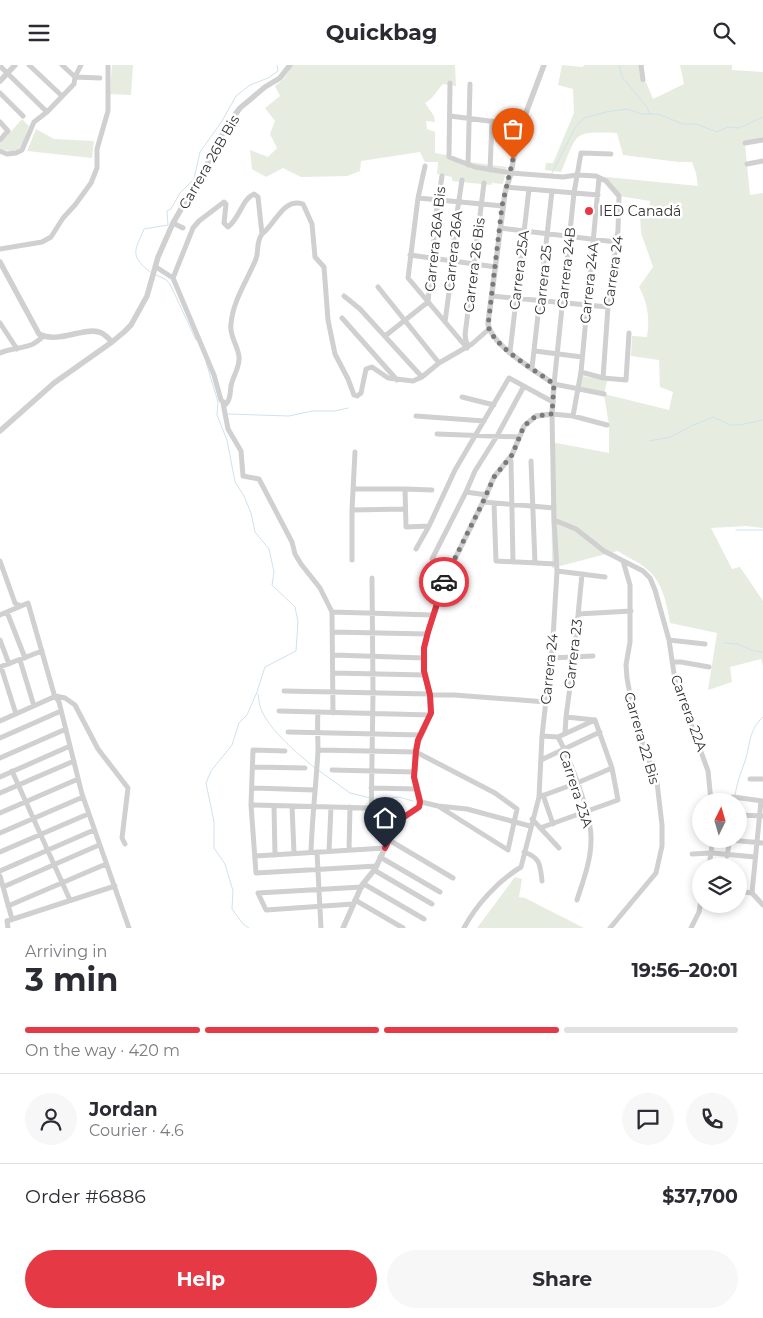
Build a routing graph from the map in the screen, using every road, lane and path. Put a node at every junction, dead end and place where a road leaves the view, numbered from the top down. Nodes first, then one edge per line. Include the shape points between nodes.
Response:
1 (0, 65) edge
2 (15, 65) edge
3 (30, 65) edge
4 (62, 65) edge
5 (81, 65) edge
6 (108, 65) edge
7 (290, 65) edge
8 (544, 65) edge
9 (641, 65) edge
10 (8, 73) junction
11 (75, 77) junction
12 (100, 78) dead end
13 (644, 80) dead end
14 (0, 81) edge
15 (450, 83) dead end
16 (470, 84) dead end
17 (0, 93) edge
18 (62, 96) junction
19 (47, 112) junction
20 (23, 116) dead end
21 (450, 116) junction
22 (470, 117) junction
23 (492, 121) junction
24 (0, 122) edge
25 (521, 125) junction
26 (0, 140) edge
27 (763, 141) edge
28 (745, 143) dead end
29 (0, 151) edge
30 (611, 154) dead end
31 (763, 161) edge
32 (747, 164) dead end
33 (468, 165) junction
34 (425, 166) dead end
35 (490, 170) junction
36 (511, 173) junction
37 (577, 175) junction
38 (442, 176) dead end
39 (598, 177) junction
40 (462, 180) dead end
41 (484, 183) dead end
42 (506, 187) junction
43 (529, 189) junction
44 (552, 191) junction
45 (574, 193) junction
46 (598, 195) junction
47 (418, 198) junction
48 (439, 200) junction
49 (459, 201) junction
50 (481, 204) junction
51 (502, 206) junction
52 (173, 223) junction
53 (183, 228) dead end
54 (500, 228) junction
55 (524, 231) junction
56 (262, 234) junction
57 (548, 234) junction
58 (569, 236) junction
59 (593, 239) junction
60 (616, 241) junction
61 (0, 249) edge
62 (410, 255) junction
63 (431, 259) junction
64 (0, 262) edge
65 (453, 262) junction
66 (473, 264) junction
67 (496, 267) junction
68 (155, 272) junction
69 (173, 278) junction
70 (378, 287) dead end
71 (344, 296) dead end
72 (492, 296) junction
73 (516, 298) junction
74 (540, 301) junction
75 (428, 302) junction
76 (562, 304) junction
77 (587, 306) junction
78 (608, 307) junction
79 (342, 318) dead end
80 (405, 321) junction
81 (445, 322) junction
82 (0, 323) edge
83 (489, 329) junction
84 (630, 333) dead end
85 (44, 336) junction
86 (385, 336) junction
87 (112, 342) junction
88 (467, 348) junction
89 (17, 349) junction
90 (535, 351) junction
91 (510, 352) junction
92 (0, 353) edge
93 (557, 354) junction
94 (582, 357) junction
95 (438, 363) junction
96 (532, 368) junction
97 (580, 372) junction
98 (422, 377) junction
99 (603, 378) junction
100 (397, 380) junction
101 (554, 384) junction
102 (524, 386) junction
103 (578, 388) junction
104 (604, 394) dead end
105 (462, 397) dead end
106 (553, 402) junction
107 (223, 403) junction
108 (494, 405) junction
109 (552, 414) junction
110 (416, 416) dead end
111 (573, 416) junction
112 (484, 421) junction
113 (607, 425) dead end
114 (0, 431) edge
115 (437, 434) dead end
116 (474, 436) junction
117 (497, 436) junction
118 (519, 437) junction
119 (355, 452) dead end
120 (509, 459) junction
121 (531, 461) dead end
122 (353, 489) junction
123 (406, 489) junction
124 (432, 490) dead end
125 (466, 492) junction
126 (487, 495) junction
127 (483, 502) junction
128 (494, 503) junction
129 (512, 505) junction
130 (532, 506) junction
131 (554, 508) junction
132 (406, 509) junction
133 (352, 510) junction
134 (554, 520) junction
135 (429, 526) junction
136 (416, 549) dead end
137 (352, 560) dead end
138 (0, 561) edge
139 (513, 561) junction
140 (623, 561) junction
141 (535, 563) junction
142 (556, 564) junction
143 (451, 566) junction
144 (557, 571) junction
145 (582, 574) junction
146 (605, 577) dead end
147 (372, 578) dead end
148 (20, 606) junction
149 (631, 611) junction
150 (7, 612) junction
151 (332, 612) junction
152 (372, 613) junction
153 (578, 614) junction
154 (0, 615) edge
155 (433, 615) junction
156 (332, 632) junction
157 (372, 633) junction
158 (427, 634) junction
159 (0, 640) edge
160 (669, 640) junction
161 (706, 644) dead end
162 (42, 651) junction
163 (332, 655) junction
164 (372, 656) junction
165 (592, 656) dead end
166 (424, 657) junction
167 (574, 657) junction
168 (552, 658) junction
169 (22, 659) junction
170 (672, 662) junction
171 (9, 664) junction
172 (0, 667) edge
173 (709, 667) dead end
174 (333, 673) junction
175 (372, 674) junction
176 (425, 675) junction
177 (284, 691) dead end
178 (333, 692) junction
179 (373, 693) junction
180 (430, 694) junction
181 (56, 696) junction
182 (546, 702) junction
183 (34, 705) junction
184 (61, 711) junction
185 (279, 711) dead end
186 (318, 712) junction
187 (333, 713) junction
188 (372, 713) junction
189 (16, 714) junction
190 (430, 715) junction
191 (566, 717) junction
192 (1, 719) edge
193 (595, 720) junction
194 (66, 729) junction
195 (288, 732) dead end
196 (316, 732) junction
197 (600, 732) junction
198 (371, 733) junction
199 (565, 733) junction
200 (421, 735) junction
201 (542, 736) junction
202 (558, 737) junction
203 (0, 738) edge
204 (70, 746) junction
205 (564, 749) junction
206 (318, 750) junction
207 (285, 751) dead end
208 (371, 751) junction
209 (416, 752) junction
210 (0, 758) edge
211 (541, 760) junction
212 (74, 761) junction
213 (253, 767) junction
214 (305, 768) dead end
215 (612, 768) junction
216 (332, 770) dead end
217 (12, 771) junction
218 (371, 771) junction
219 (414, 772) junction
220 (0, 777) edge
221 (78, 779) junction
222 (750, 779) dead end
223 (763, 779) edge
224 (577, 783) junction
225 (18, 785) junction
226 (252, 788) junction
227 (371, 788) junction
228 (314, 789) junction
229 (417, 789) junction
230 (0, 793) edge
231 (710, 793) edge
232 (541, 796) junction
233 (83, 797) junction
234 (748, 799) edge
235 (762, 801) edge
236 (26, 802) junction
237 (371, 802) junction
238 (420, 802) junction
239 (251, 805) junction
240 (274, 806) junction
241 (292, 806) junction
242 (438, 806) junction
243 (313, 807) junction
244 (331, 807) junction
245 (350, 807) junction
246 (586, 811) junction
247 (0, 813) edge
248 (88, 813) junction
249 (748, 815) edge
250 (762, 816) edge
251 (33, 818) junction
252 (532, 819) junction
253 (514, 822) junction
254 (553, 824) junction
255 (530, 826) junction
256 (394, 827) junction
257 (540, 828) junction
258 (94, 830) junction
259 (0, 833) edge
260 (40, 834) junction
261 (389, 840) junction
262 (760, 842) edge
263 (125, 844) dead end
264 (99, 845) junction
265 (385, 848) junction
266 (559, 848) dead end
267 (712, 848) edge
268 (728, 848) edge
269 (48, 850) junction
270 (349, 850) junction
271 (329, 851) junction
272 (0, 852) edge
273 (314, 852) junction
274 (524, 852) junction
275 (294, 853) junction
276 (712, 853) junction
277 (692, 854) dead end
278 (275, 855) junction
279 (255, 856) junction
280 (728, 856) junction
281 (380, 857) junction
282 (755, 857) junction
283 (711, 858) edge
284 (106, 864) junction
285 (54, 865) junction
286 (376, 868) junction
287 (318, 869) junction
288 (0, 871) edge
289 (0, 876) edge
290 (453, 878) dead end
291 (542, 881) dead end
292 (62, 883) junction
293 (363, 885) junction
294 (115, 886) junction
295 (3, 887) junction
296 (319, 889) junction
297 (440, 892) dead end
298 (747, 892) edge
299 (752, 893) junction
300 (70, 900) junction
301 (577, 900) dead end
302 (354, 902) junction
303 (432, 904) dead end
304 (763, 905) edge
305 (8, 906) junction
306 (320, 906) junction
307 (698, 913) edge
308 (12, 919) junction
309 (424, 919) dead end
310 (8, 928) edge
311 (129, 928) edge
312 (321, 928) edge
313 (343, 928) edge
314 (402, 928) edge
315 (464, 928) edge
316 (610, 928) edge
317 (691, 928) edge

1 - 10 street
2 - 10 street
3 - 18 street
4 - 11 street
5 - 11 street
6 - 61 street via 108,111 97,149 97,168 84,195 51,237 42,242
7 - 52 street, Carrera 26B Bis via 284,74 251,97 230,121
8 - 25 street
9 - 13 street
10 - 14 street
10 - 19 street
11 - 12 street
11 - 18 street via 74,84
15 - 21 street
16 - 22 street
17 - 20 street
18 - 19 street
19 - 29 street via 34,122 22,150 7,154
21 - 22 street
21 - 33 street via 449,157
22 - 23 street
22 - 33 street
23 - 25 street
23 - 35 street
24 - 26 street via 8,131
25 - 36 street
27 - 28 street
30 - 37 street, Carrera 24B via 582,153
31 - 32 street
33 - 35 street
34 - 47 street
35 - 36 street
36 - 37 street
36 - 42 street
37 - 39 street
37 - 45 street, Carrera 24B
38 - 48 street, Carrera 26A Bis
39 - 46 street, Carrera 24A
39 - 60 street, Carrera 24 via 613,187 619,196
40 - 49 street, Carrera 26A
41 - 50 street, Carrera 26 Bis
42 - 43 street
42 - 51 street
43 - 44 street
43 - 55 street, Carrera 25A
44 - 45 street
44 - 57 street, Carrera 25
45 - 46 street
45 - 58 street, Carrera 24B
46 - 59 street, Carrera 24A
47 - 48 street
47 - 62 street
48 - 49 street
48 - 63 street, Carrera 26A Bis
49 - 50 street
49 - 65 street, Carrera 26A
50 - 51 street
50 - 66 street, Carrera 26 Bis
51 - 54 street
52 - 53 street
52 - 68 street, Carrera 26B Bis
54 - 55 street
54 - 67 street
55 - 57 street
55 - 73 street, Carrera 25A
56 - 69 street via 258,197 254,194 249,196 228,227 224,223 224,202 193,228
56 - 100 street via 288,205 303,204 312,224 315,257 324,267 328,320 335,354 354,395 361,393 369,367 388,379
56 - 107 street via 257,241 257,257 232,318 230,331 239,355 239,365 229,401
57 - 58 street
57 - 74 street, Carrera 25
58 - 59 street
58 - 76 street, Carrera 24B
59 - 60 street
59 - 77 street, Carrera 24A
60 - 78 street, Carrera 24
62 - 63 street
62 - 75 street via 408,278
63 - 65 street
63 - 75 street, Carrera 26A Bis
64 - 85 street via 34,326
65 - 66 street
65 - 81 street, Carrera 26A
66 - 67 street
66 - 88 street, Carrera 26 Bis via 465,335
67 - 72 street
68 - 69 street
68 - 87 street, Carrera 26B Bis via 147,296 131,325
69 - 107 street
70 - 80 street
71 - 86 street
72 - 73 street
72 - 83 street
73 - 74 street
73 - 91 street, Carrera 25A
74 - 76 street
74 - 90 street, Carrera 25
75 - 80 street
75 - 81 street
76 - 77 street
76 - 93 street, Carrera 24B
77 - 78 street
77 - 94 street, Carrera 24A
78 - 99 street, Carrera 24
79 - 100 street
80 - 86 street
80 - 95 street
81 - 88 street
82 - 89 street
83 - 88 street
83 - 91 street
84 - 99 street via 626,380
85 - 87 street via 65,337 96,331
85 - 89 street
86 - 98 street
87 - 114 street, Carrera 26B Bis via 54,383
88 - 95 street
89 - 92 street
90 - 93 street
90 - 96 street, Carrera 25
91 - 96 street
93 - 94 street
93 - 101 street, Carrera 24B
94 - 97 street, Carrera 24A
95 - 98 street
96 - 101 street
97 - 99 street
97 - 103 street, Carrera 24A
98 - 100 street via 413,381
101 - 103 street
101 - 106 street, Carrera 24
102 - 106 street
102 - 108 street via 509,378
102 - 117 street
103 - 104 street
103 - 111 street, Carrera 24A
105 - 108 street
106 - 109 street, Carrera 24
107 - 151 street via 228,429 241,451 243,476 259,479 295,554 320,588
108 - 112 street
109 - 111 street
109 - 118 street via 538,415 530,420
109 - 131 street, Carrera 24
110 - 112 street
111 - 113 street
112 - 116 street
115 - 116 street
116 - 117 street
116 - 135 street
117 - 118 street
117 - 125 street via 478,465
118 - 120 street
119 - 122 street
120 - 126 street via 494,477
120 - 129 street
121 - 130 street
122 - 123 street
122 - 133 street
123 - 124 street
123 - 132 street
125 - 126 street
125 - 143 street via 432,559
126 - 127 street
127 - 128 street
127 - 143 street
128 - 129 street
128 - 139 street via 496,561
129 - 130 street
129 - 139 street
130 - 131 street
130 - 141 street
131 - 134 street, Carrera 24
132 - 133 street
132 - 135 street via 406,527
133 - 137 street
134 - 140 street via 576,529
134 - 142 street, Carrera 24
135 - 136 street
138 - 148 street via 15,603
139 - 141 street
140 - 149 street, Carrera 22 Bis via 630,585
140 - 160 street, Carrera 22A via 650,578
141 - 142 street
142 - 144 street, Carrera 24
143 - 155 street
144 - 145 street
144 - 168 street, Carrera 24
145 - 146 street
145 - 153 street, Carrera 23
147 - 152 street
148 - 150 street
148 - 162 street via 28,603
149 - 153 street
149 - 316 street, Carrera 22 Bis via 627,678 635,722 657,782 662,845 656,873
150 - 154 street
150 - 169 street
151 - 152 street
151 - 156 street
152 - 155 street
152 - 157 street
153 - 167 street, Carrera 23
155 - 158 street
156 - 157 street
156 - 163 street
157 - 158 street
157 - 164 street
158 - 166 street
159 - 171 street
160 - 161 street
160 - 170 street, Carrera 22A
162 - 169 street
162 - 181 street
163 - 164 street
163 - 174 street
164 - 166 street
164 - 175 street
165 - 167 street
166 - 176 street
167 - 168 street
167 - 191 street, Carrera 23
168 - 182 street, Carrera 24
169 - 171 street
169 - 183 street
170 - 173 street
170 - 231 street, Carrera 22A via 708,771
171 - 172 street
172 - 189 street
174 - 175 street
174 - 178 street
175 - 176 street
175 - 179 street
176 - 180 street
177 - 178 street
178 - 179 street
178 - 187 street
179 - 180 street
179 - 188 street
180 - 182 street
180 - 190 street
181 - 183 street
181 - 184 street
181 - 263 street via 75,705 98,749 128,788 122,838
182 - 201 street, Carrera 24
183 - 189 street
184 - 194 street
184 - 203 street
185 - 186 street
186 - 187 street
186 - 196 street
187 - 188 street
188 - 190 street
188 - 198 street
189 - 192 street
190 - 200 street
191 - 193 street
191 - 199 street, Carrera 23
193 - 197 street
193 - 199 street
194 - 204 street
194 - 210 street
195 - 196 street
196 - 198 street
196 - 206 street
197 - 205 street
197 - 215 street
198 - 200 street
198 - 208 street
199 - 202 street
200 - 209 street
201 - 202 street
201 - 211 street, Carrera 24
202 - 205 street, Carrera 23A
204 - 212 street
204 - 217 street
205 - 211 street
205 - 224 street, Carrera 23A
206 - 208 street
206 - 228 street
207 - 213 street via 253,750
208 - 209 street
208 - 218 street
209 - 219 street
209 - 253 street via 495,793 517,809
211 - 232 street, Carrera 24
212 - 221 street
212 - 225 street
213 - 214 street
213 - 226 street
215 - 224 street
215 - 246 street via 618,800
216 - 218 street
217 - 220 street
217 - 225 street
218 - 219 street
218 - 227 street
219 - 229 street
221 - 233 street
221 - 236 street
222 - 223 street
224 - 232 street
224 - 246 street, Carrera 23A
225 - 230 street
225 - 236 street
226 - 228 street
226 - 239 street
227 - 229 street
227 - 237 street
228 - 243 street
229 - 238 street
232 - 252 street, Carrera 24
232 - 254 street
233 - 248 street
233 - 251 street
234 - 235 street
235 - 250 street
236 - 247 street
236 - 251 street
237 - 245 street
237 - 256 street via 371,827
238 - 242 street
238 - 256 street via 419,807
239 - 240 street
239 - 279 street
240 - 241 street
240 - 278 street
241 - 243 street
241 - 275 street
242 - 253 street via 466,809
242 - 253 street via 508,850
243 - 244 street
243 - 273 street
244 - 245 street
244 - 271 street
245 - 270 street
246 - 254 street
246 - 301 street, Carrera 23A via 590,822 590,851
248 - 258 street
248 - 260 street
249 - 250 street
250 - 262 street
251 - 259 street
251 - 260 street
252 - 255 street, Carrera 24
252 - 257 street
253 - 255 street
254 - 257 street
255 - 274 street, Carrera 24
256 - 261 street
257 - 266 street
258 - 264 street
258 - 269 street
260 - 269 street
260 - 272 street
261 - 265 street
261 - 290 street
262 - 282 street
264 - 284 street
264 - 285 street
265 - 270 street
265 - 281 street
267 - 276 street
268 - 280 street
269 - 285 street
269 - 288 street
270 - 271 street
271 - 273 street
273 - 275 street
273 - 287 street
274 - 291 street via 538,860
274 - 315 street, Carrera 24 via 521,867 506,876
275 - 278 street
276 - 277 street
276 - 280 street
276 - 283 street
278 - 279 street
279 - 287 street via 256,873
280 - 282 street
281 - 286 street
281 - 297 street
282 - 299 street
284 - 292 street
284 - 294 street
285 - 292 street
285 - 295 street
286 - 287 street
286 - 293 street
286 - 303 street
287 - 296 street
289 - 295 street
292 - 300 street
292 - 305 street
293 - 296 street
293 - 302 street
293 - 309 street
294 - 300 street
294 - 311 street
295 - 305 street
296 - 306 street
296 - 306 street via 258,893 266,910
298 - 299 street
299 - 304 street
300 - 308 street
302 - 306 street
302 - 313 street
302 - 314 street
305 - 308 street
306 - 312 street
307 - 317 street
308 - 310 street via 7,921

